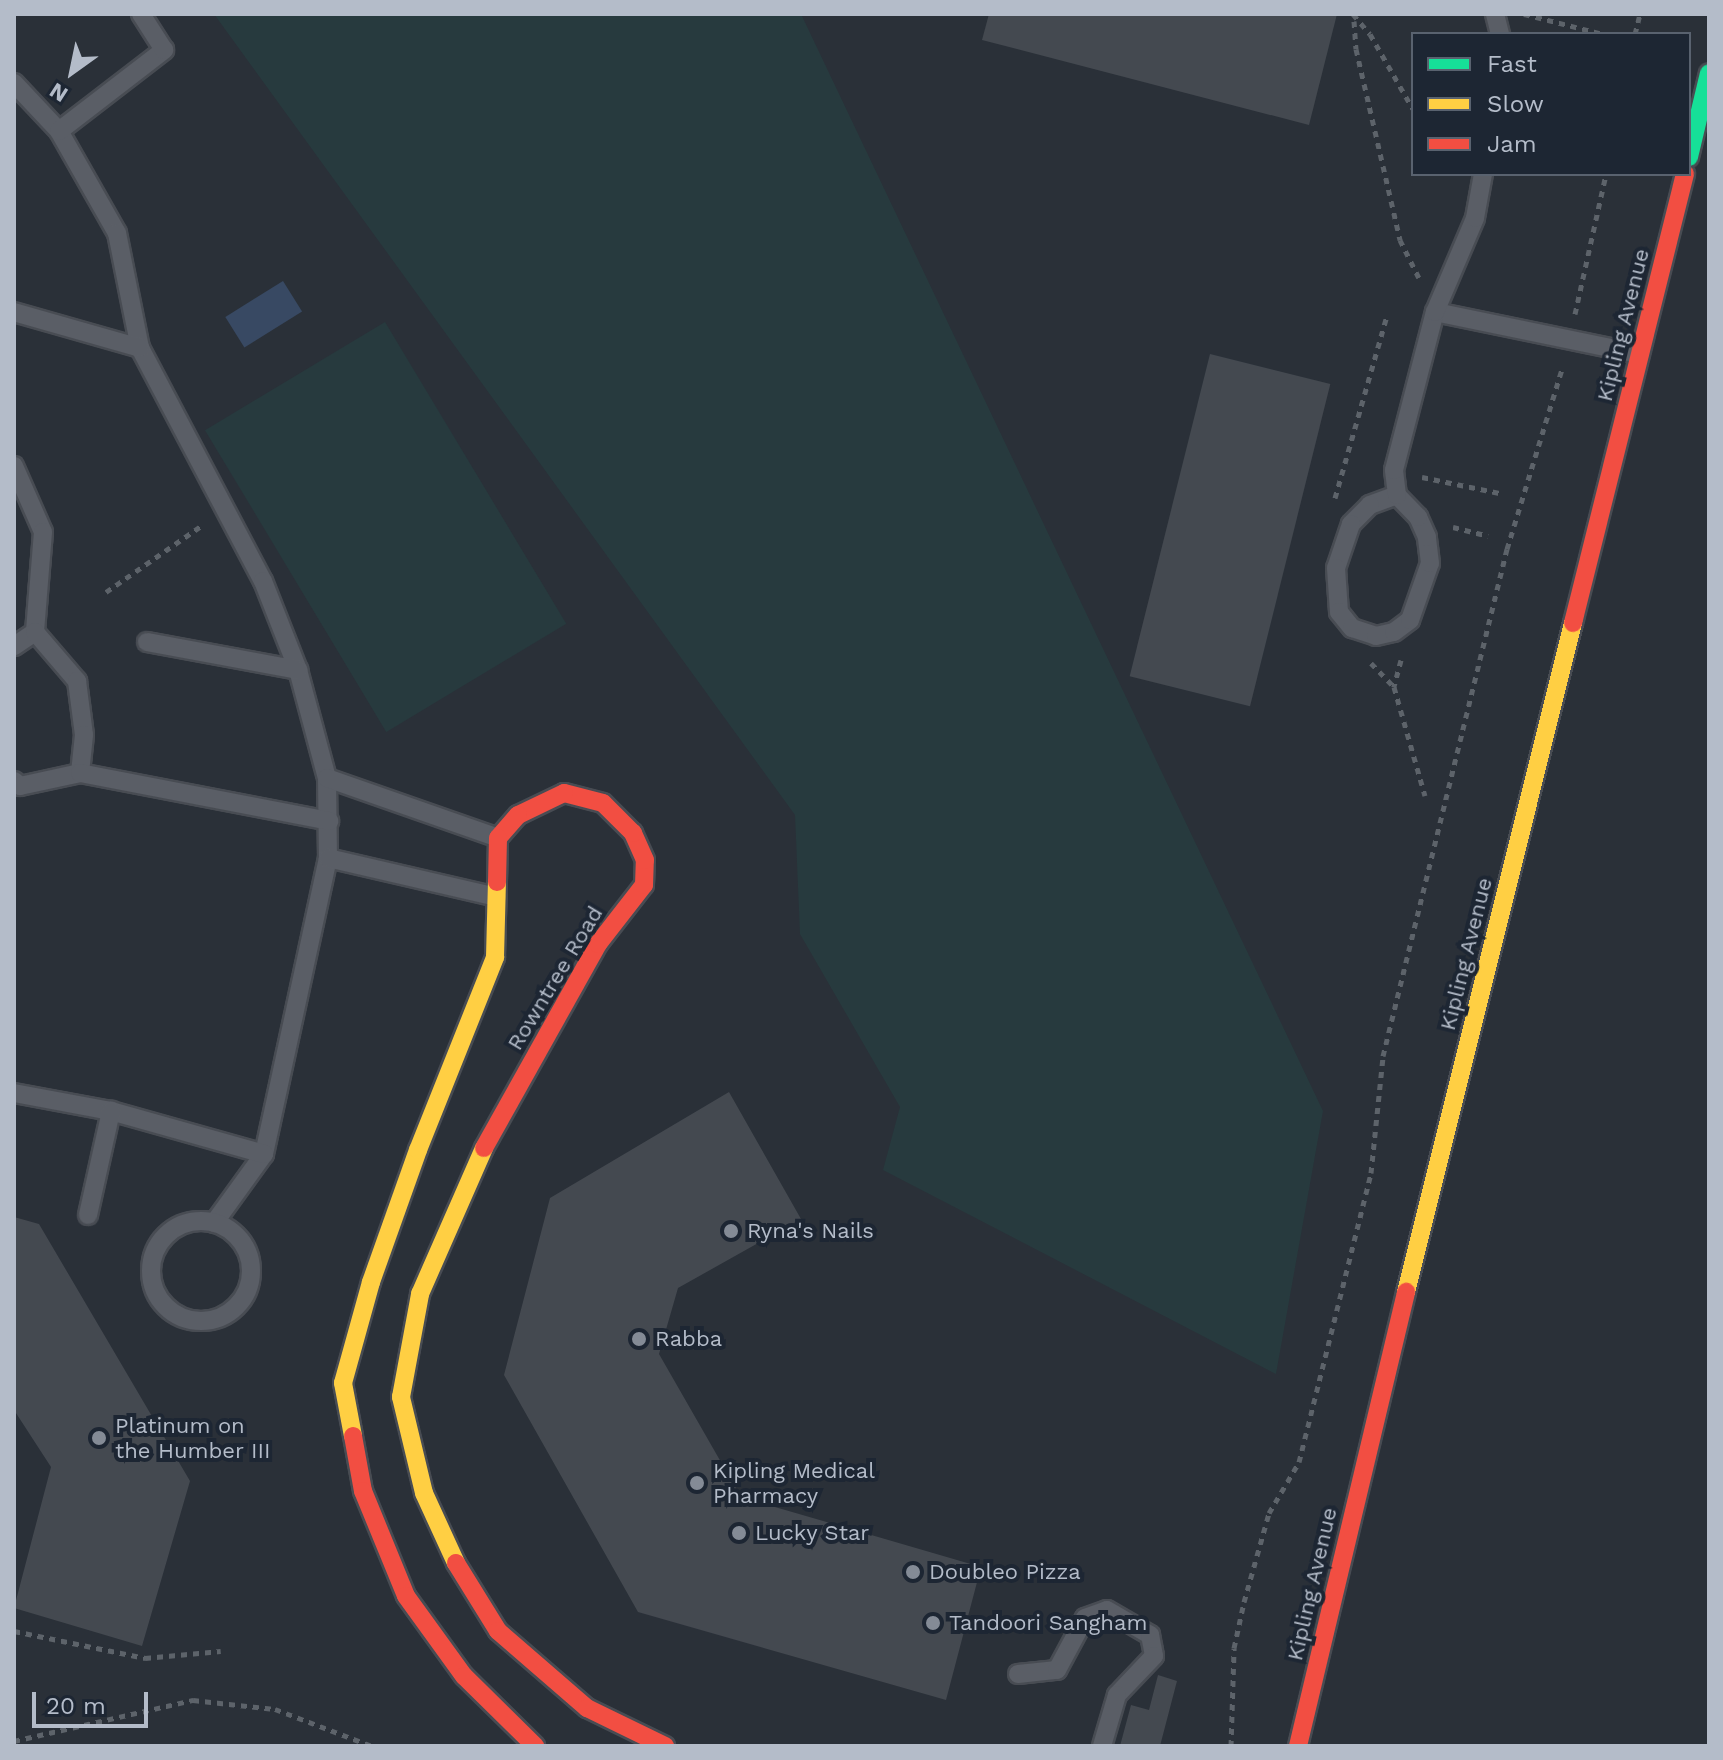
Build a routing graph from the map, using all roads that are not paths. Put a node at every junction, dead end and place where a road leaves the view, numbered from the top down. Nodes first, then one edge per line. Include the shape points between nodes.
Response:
1 (141, 14) edge
2 (1709, 73) edge
3 (14, 83) edge
4 (59, 131) junction
5 (1691, 149) edge
6 (1483, 176) edge
7 (1685, 176) edge
8 (14, 312) edge
9 (1435, 312) junction
10 (140, 348) junction
11 (1641, 355) junction
12 (14, 466) edge
13 (1397, 495) junction
14 (35, 632) junction
15 (147, 642) dead end
16 (14, 646) edge
17 (298, 670) junction
18 (80, 773) junction
19 (327, 778) junction
20 (14, 781) edge
21 (329, 821) junction
22 (498, 838) junction
23 (328, 858) junction
24 (497, 897) junction
25 (14, 1093) edge
26 (111, 1111) junction
27 (264, 1154) junction
28 (88, 1215) dead end
29 (214, 1223) junction
30 (1018, 1674) dead end
31 (535, 1746) edge
32 (665, 1746) edge
33 (1102, 1746) edge
34 (1298, 1746) edge

1 - 4 lane via 164,50
2 - 5 street
3 - 4 lane
4 - 10 lane via 117,233
6 - 9 lane via 1475,218
7 - 11 street, Kipling Avenue
8 - 10 lane
9 - 11 lane
9 - 13 lane via 1394,470
10 - 17 lane via 263,581
11 - 34 street, Kipling Avenue via 1381,1390
12 - 14 lane via 43,532
13 - 13 lane via 1418,517 1430,563 1410,620 1394,632 1376,636 1352,628 1339,612 1336,568 1351,524 1370,505
14 - 16 lane
14 - 18 lane via 77,681 84,735
15 - 17 lane
17 - 19 lane
18 - 20 lane via 20,786
18 - 21 lane
19 - 21 lane
19 - 22 lane
21 - 23 lane
22 - 24 street
22 - 32 street, Rowntree Road via 518,815 564,793 603,803 633,833 645,860 644,885 598,944 465,1181 420,1294 401,1397 424,1493 464,1580 498,1631 587,1708
23 - 24 lane
23 - 27 lane
24 - 31 street via 495,957 386,1238 343,1383 363,1491 406,1596 464,1676
25 - 26 lane
26 - 27 lane
26 - 28 lane
27 - 29 lane
29 - 29 lane via 190,1222 172,1230 151,1262 159,1300 186,1319 211,1320 229,1313 250,1280 242,1243
30 - 33 lane via 1057,1670 1085,1618 1107,1610 1150,1635 1154,1656 1117,1695

